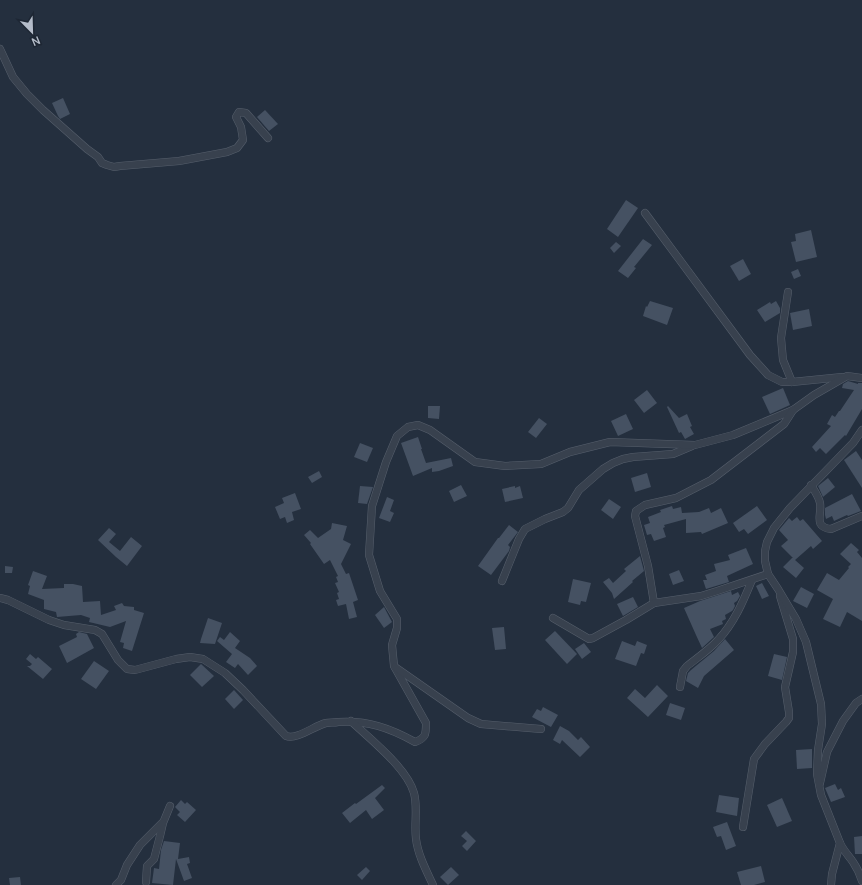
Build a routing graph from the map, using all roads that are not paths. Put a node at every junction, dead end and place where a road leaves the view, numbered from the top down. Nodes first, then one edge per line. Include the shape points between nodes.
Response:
1 (0, 49) edge
2 (268, 138) dead end
3 (645, 212) dead end
4 (788, 292) dead end
5 (846, 376) junction
6 (862, 378) edge
7 (792, 382) junction
8 (793, 410) junction
9 (862, 430) edge
10 (694, 445) junction
11 (811, 485) junction
12 (862, 516) edge
13 (768, 574) junction
14 (752, 580) junction
15 (502, 581) dead end
16 (778, 589) junction
17 (0, 598) edge
18 (654, 603) junction
19 (553, 618) dead end
20 (394, 666) junction
21 (680, 687) dead end
22 (862, 699) edge
23 (351, 722) junction
24 (541, 729) dead end
25 (821, 795) junction
26 (170, 806) dead end
27 (163, 823) junction
28 (743, 827) dead end
29 (840, 843) junction
30 (862, 881) edge
31 (146, 882) dead end
32 (116, 885) edge
33 (433, 885) edge
34 (831, 885) edge

1 - 2 street via 13,77 27,94 107,165 114,167 179,161 237,148 243,140 236,117 239,112 246,113
3 - 7 street via 750,355 768,375 782,382
4 - 7 street via 781,338 783,360
5 - 6 street
5 - 7 street
5 - 8 street
8 - 10 street via 733,435
8 - 18 street via 784,424 711,480 676,498 645,505 636,511
9 - 11 street via 853,443
10 - 15 street via 673,454 623,459 603,468 579,490 563,512 525,529
10 - 20 street via 610,442 570,452 541,464 505,466 475,462 430,430 418,426 408,427 397,436 372,506 368,555 380,591 396,619 397,628 392,645
11 - 12 street via 820,502 819,521 825,528 831,529
11 - 13 street via 774,528 767,542 764,561
13 - 14 street
13 - 16 street
14 - 18 street via 701,596
14 - 21 street via 733,620 718,640 683,671
16 - 25 street via 806,642 821,704 822,724 817,774
16 - 28 street via 793,638 793,652 785,687 789,718 754,759
17 - 23 street via 49,620 95,630 102,634 118,660 127,669 135,670 190,657 203,659 225,672 290,738 326,723
18 - 19 street via 589,639
20 - 23 street via 426,723 426,732 422,740 415,742 398,732
20 - 24 street via 468,718 481,724
22 - 25 street via 843,721 827,752 820,783
23 - 33 street via 395,763 408,779 414,793 419,854
25 - 29 street
26 - 27 street
27 - 31 street via 154,858 147,866
27 - 32 street via 140,845
29 - 30 street via 853,861
29 - 34 street

